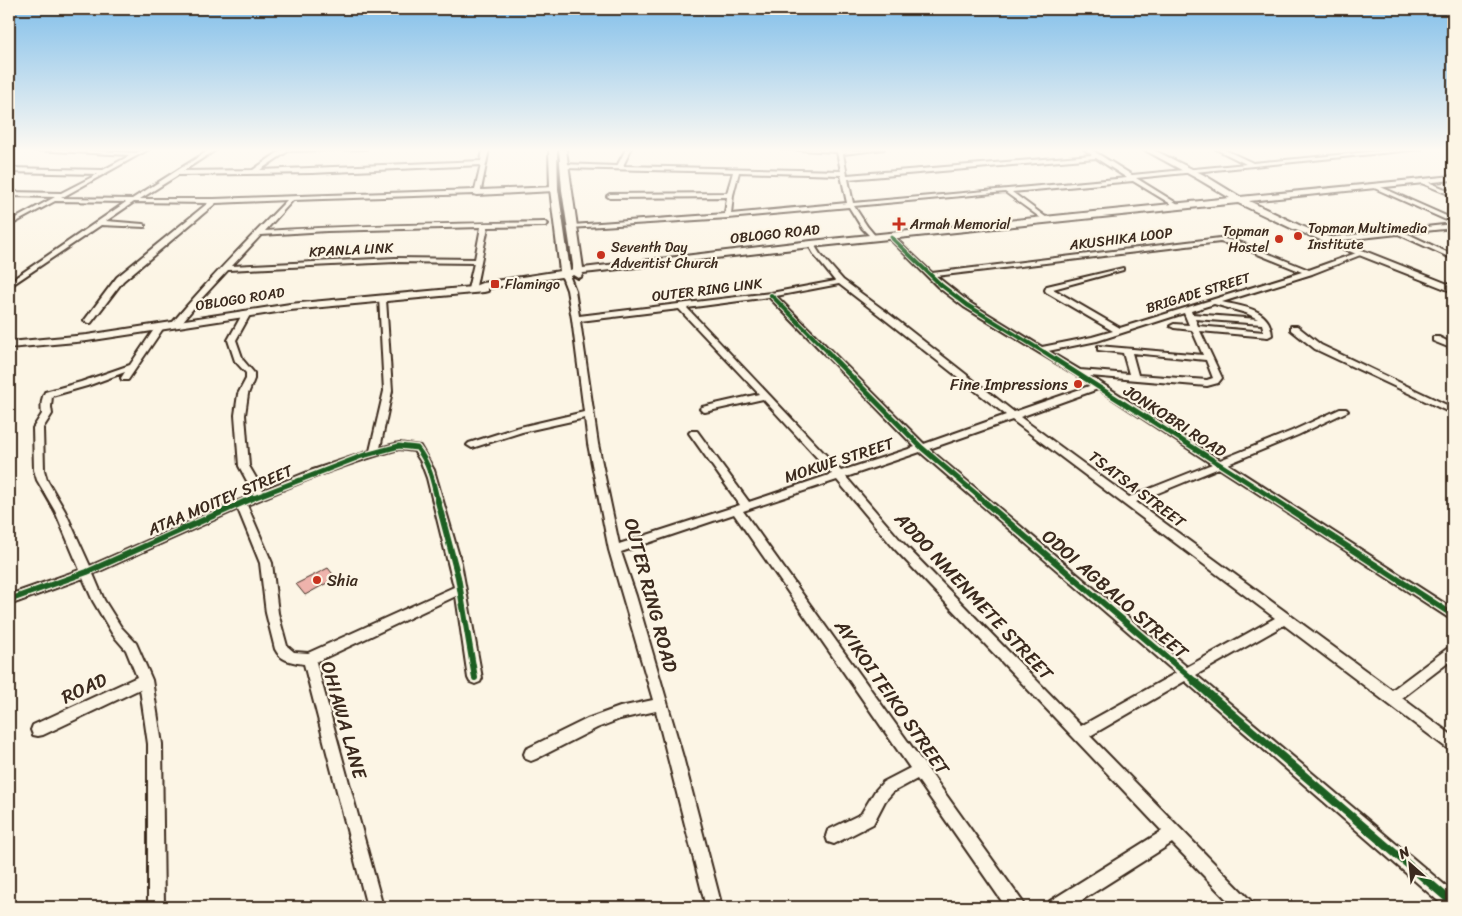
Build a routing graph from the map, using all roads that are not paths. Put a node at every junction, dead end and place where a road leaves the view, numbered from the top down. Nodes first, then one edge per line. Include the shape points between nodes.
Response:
1 (69, 192) edge
2 (147, 192) edge
3 (501, 192) edge
4 (554, 192) edge
5 (567, 192) edge
6 (731, 192) edge
7 (848, 192) edge
8 (998, 192) edge
9 (1008, 192) edge
10 (1153, 192) edge
11 (1226, 192) edge
12 (1313, 192) edge
13 (1387, 192) edge
14 (477, 193) joint
15 (9, 194) edge
16 (65, 194) junction
17 (730, 195) junction
18 (610, 196) dead end
19 (292, 198) junction
20 (1237, 199) junction
21 (57, 200) junction
22 (132, 201) junction
23 (214, 201) junction
24 (850, 204) junction
25 (1176, 205) junction
26 (728, 216) junction
27 (1045, 220) junction
28 (1453, 221) edge
29 (101, 223) junction
30 (9, 224) edge
31 (545, 224) dead end
32 (485, 225) junction
33 (143, 226) dead end
34 (1453, 226) edge
35 (572, 227) junction
36 (1400, 232) junction
37 (257, 233) junction
38 (892, 237) junction
39 (874, 238) junction
40 (1325, 240) junction
41 (812, 246) junction
42 (1361, 253) junction
43 (1453, 257) edge
44 (477, 261) junction
45 (226, 268) junction
46 (1121, 269) dead end
47 (1309, 272) junction
48 (578, 273) junction
49 (930, 274) junction
50 (566, 275) junction
51 (840, 282) junction
52 (9, 285) edge
53 (1451, 286) edge
54 (474, 289) junction
55 (571, 290) junction
56 (770, 295) junction
57 (382, 299) junction
58 (1214, 302) junction
59 (680, 306) junction
60 (246, 313) junction
61 (1188, 313) junction
62 (576, 319) junction
63 (88, 321) dead end
64 (1264, 322) junction
65 (176, 324) junction
66 (1174, 326) dead end
67 (160, 327) junction
68 (1294, 328) dead end
69 (1194, 329) junction
70 (1119, 331) junction
71 (1436, 339) dead end
72 (9, 345) edge
73 (1453, 347) edge
74 (1101, 348) dead end
75 (1040, 350) junction
76 (1127, 351) junction
77 (1210, 358) junction
78 (134, 366) junction
79 (1078, 373) junction
80 (1134, 376) junction
81 (125, 378) dead end
82 (1100, 386) junction
83 (764, 396) junction
84 (704, 409) dead end
85 (1343, 411) dead end
86 (1453, 411) edge
87 (589, 414) junction
88 (1013, 416) junction
89 (694, 433) dead end
90 (472, 445) dead end
91 (922, 448) junction
92 (374, 453) junction
93 (1219, 464) junction
94 (840, 476) junction
95 (260, 494) junction
96 (1127, 502) junction
97 (241, 503) junction
98 (742, 508) junction
99 (615, 550) junction
100 (87, 571) junction
101 (460, 589) junction
102 (9, 600) edge
103 (1453, 615) edge
104 (1283, 619) junction
105 (1453, 652) edge
106 (309, 659) junction
107 (1186, 674) junction
108 (475, 678) dead end
109 (145, 680) junction
110 (1392, 698) junction
111 (661, 704) junction
112 (38, 730) dead end
113 (1079, 734) junction
114 (1453, 744) edge
115 (531, 754) dead end
116 (920, 770) junction
117 (1173, 833) junction
118 (834, 836) dead end
119 (1453, 903) edge
120 (156, 907) edge
121 (375, 907) edge
122 (714, 907) edge
123 (1016, 907) edge
124 (1056, 907) edge
125 (1245, 907) edge

1 - 16 street
2 - 22 street
3 - 14 street
4 - 50 main road, OUTER RING ROAD
5 - 35 main road
6 - 17 street
7 - 24 street
8 - 24 street
9 - 27 street
10 - 25 street
11 - 20 main road
12 - 20 main road, OBLOGO ROAD
13 - 28 street
14 - 19 street
15 - 16 street
16 - 21 street
17 - 18 street
17 - 26 street
19 - 23 street
19 - 37 street
20 - 25 main road, OBLOGO ROAD
20 - 40 main road
21 - 22 street
21 - 30 street
22 - 23 street
22 - 29 street
23 - 63 street via 120,279
24 - 26 street
24 - 39 street
25 - 27 main road, OBLOGO ROAD
26 - 35 street
27 - 38 main road, OBLOGO ROAD
29 - 33 street
29 - 52 street
31 - 32 street
32 - 37 street
32 - 44 street
34 - 36 street
35 - 48 main road
36 - 40 street
36 - 43 street
37 - 45 street
38 - 39 main road, OBLOGO ROAD
38 - 49 street, JONKOBRI ROAD
39 - 41 main road, OBLOGO ROAD
40 - 42 main road
41 - 48 main road, OBLOGO ROAD
41 - 51 street, TSATSA STREET
42 - 47 street, BRIGADE STREET
42 - 53 main road
44 - 45 street, KPANLA LINK via 396,260
44 - 54 street
45 - 65 street
46 - 70 street via 1049,290
47 - 49 street, AKUSHIKA LOOP via 1240,244 1220,240
47 - 58 street, BRIGADE STREET
48 - 50 main road, OBLOGO ROAD
48 - 55 street
49 - 75 street, JONKOBRI ROAD via 968,305
50 - 54 main road, OBLOGO ROAD
50 - 55 street, OUTER RING ROAD
51 - 56 street, OUTER RING LINK
51 - 88 street, TSATSA STREET
54 - 57 main road, OBLOGO ROAD
55 - 62 street, OUTER RING ROAD
56 - 59 street, OUTER RING LINK
56 - 91 street, ODOI AGBALO STREET
57 - 60 main road, OBLOGO ROAD
57 - 92 street via 388,391
58 - 61 street, BRIGADE STREET
58 - 64 street via 1249,310
59 - 62 street, OUTER RING LINK
59 - 83 street, ADDO NMENMETE STREET
60 - 65 main road, OBLOGO ROAD
60 - 95 street via 232,340 239,361 250,373 240,415 244,466
61 - 64 street
61 - 69 street
61 - 70 street, BRIGADE STREET
62 - 87 street, OUTER RING ROAD
64 - 69 street via 1269,331 1266,336
65 - 67 main road, OBLOGO ROAD
66 - 69 street
67 - 72 main road, OBLOGO ROAD
67 - 78 street
68 - 86 street via 1318,346
69 - 77 street
70 - 75 street, BRIGADE STREET
71 - 73 street
74 - 76 street
75 - 79 street, JONKOBRI ROAD
76 - 77 street
76 - 80 street
77 - 80 street via 1218,378 1207,383
78 - 81 street
78 - 100 street via 48,394 47,414 38,428 38,470
79 - 80 street
79 - 82 street, JONKOBRI ROAD
82 - 88 street, MOKWE STREET
82 - 93 street, JONKOBRI ROAD
83 - 84 street
83 - 94 street, ADDO NMENMETE STREET
85 - 93 street
87 - 90 street
87 - 99 street, OUTER RING ROAD
88 - 91 street, MOKWE STREET
88 - 96 street, TSATSA STREET
89 - 98 street, AYIKOI TEIKO STREET
91 - 94 street, MOKWE STREET
91 - 107 street, ODOI AGBALO STREET
92 - 95 street, ATAA MOITEY STREET
92 - 101 street, ATAA MOITEY STREET via 405,445 417,448 436,487
93 - 96 street
93 - 103 street, JONKOBRI ROAD
94 - 98 street, MOKWE STREET
94 - 113 street, ADDO NMENMETE STREET via 898,544
95 - 97 street, ATAA MOITEY STREET
96 - 104 street, TSATSA STREET
97 - 100 street, ATAA MOITEY STREET
97 - 106 street, OHIAWA LANE via 266,563 272,613 281,649 292,657
98 - 99 street, MOKWE STREET
98 - 116 street, AYIKOI TEIKO STREET
99 - 111 street, OUTER RING ROAD
100 - 102 street, ATAA MOITEY STREET
100 - 109 street via 99,600 116,631 131,648
101 - 106 street
101 - 108 street, ATAA MOITEY STREET
104 - 107 street
104 - 110 street, TSATSA STREET
105 - 110 street
106 - 121 street, OHIAWA LANE
107 - 113 street
107 - 119 street, ODOI AGBALO STREET
109 - 112 street, ROAD
109 - 120 street via 155,744
110 - 114 street, TSATSA STREET
111 - 115 street via 592,723
111 - 122 street, OUTER RING ROAD
113 - 117 street, ADDO NMENMETE STREET
116 - 118 street via 888,787 868,819
116 - 123 street, AYIKOI TEIKO STREET
117 - 124 street
117 - 125 street, ADDO NMENMETE STREET

